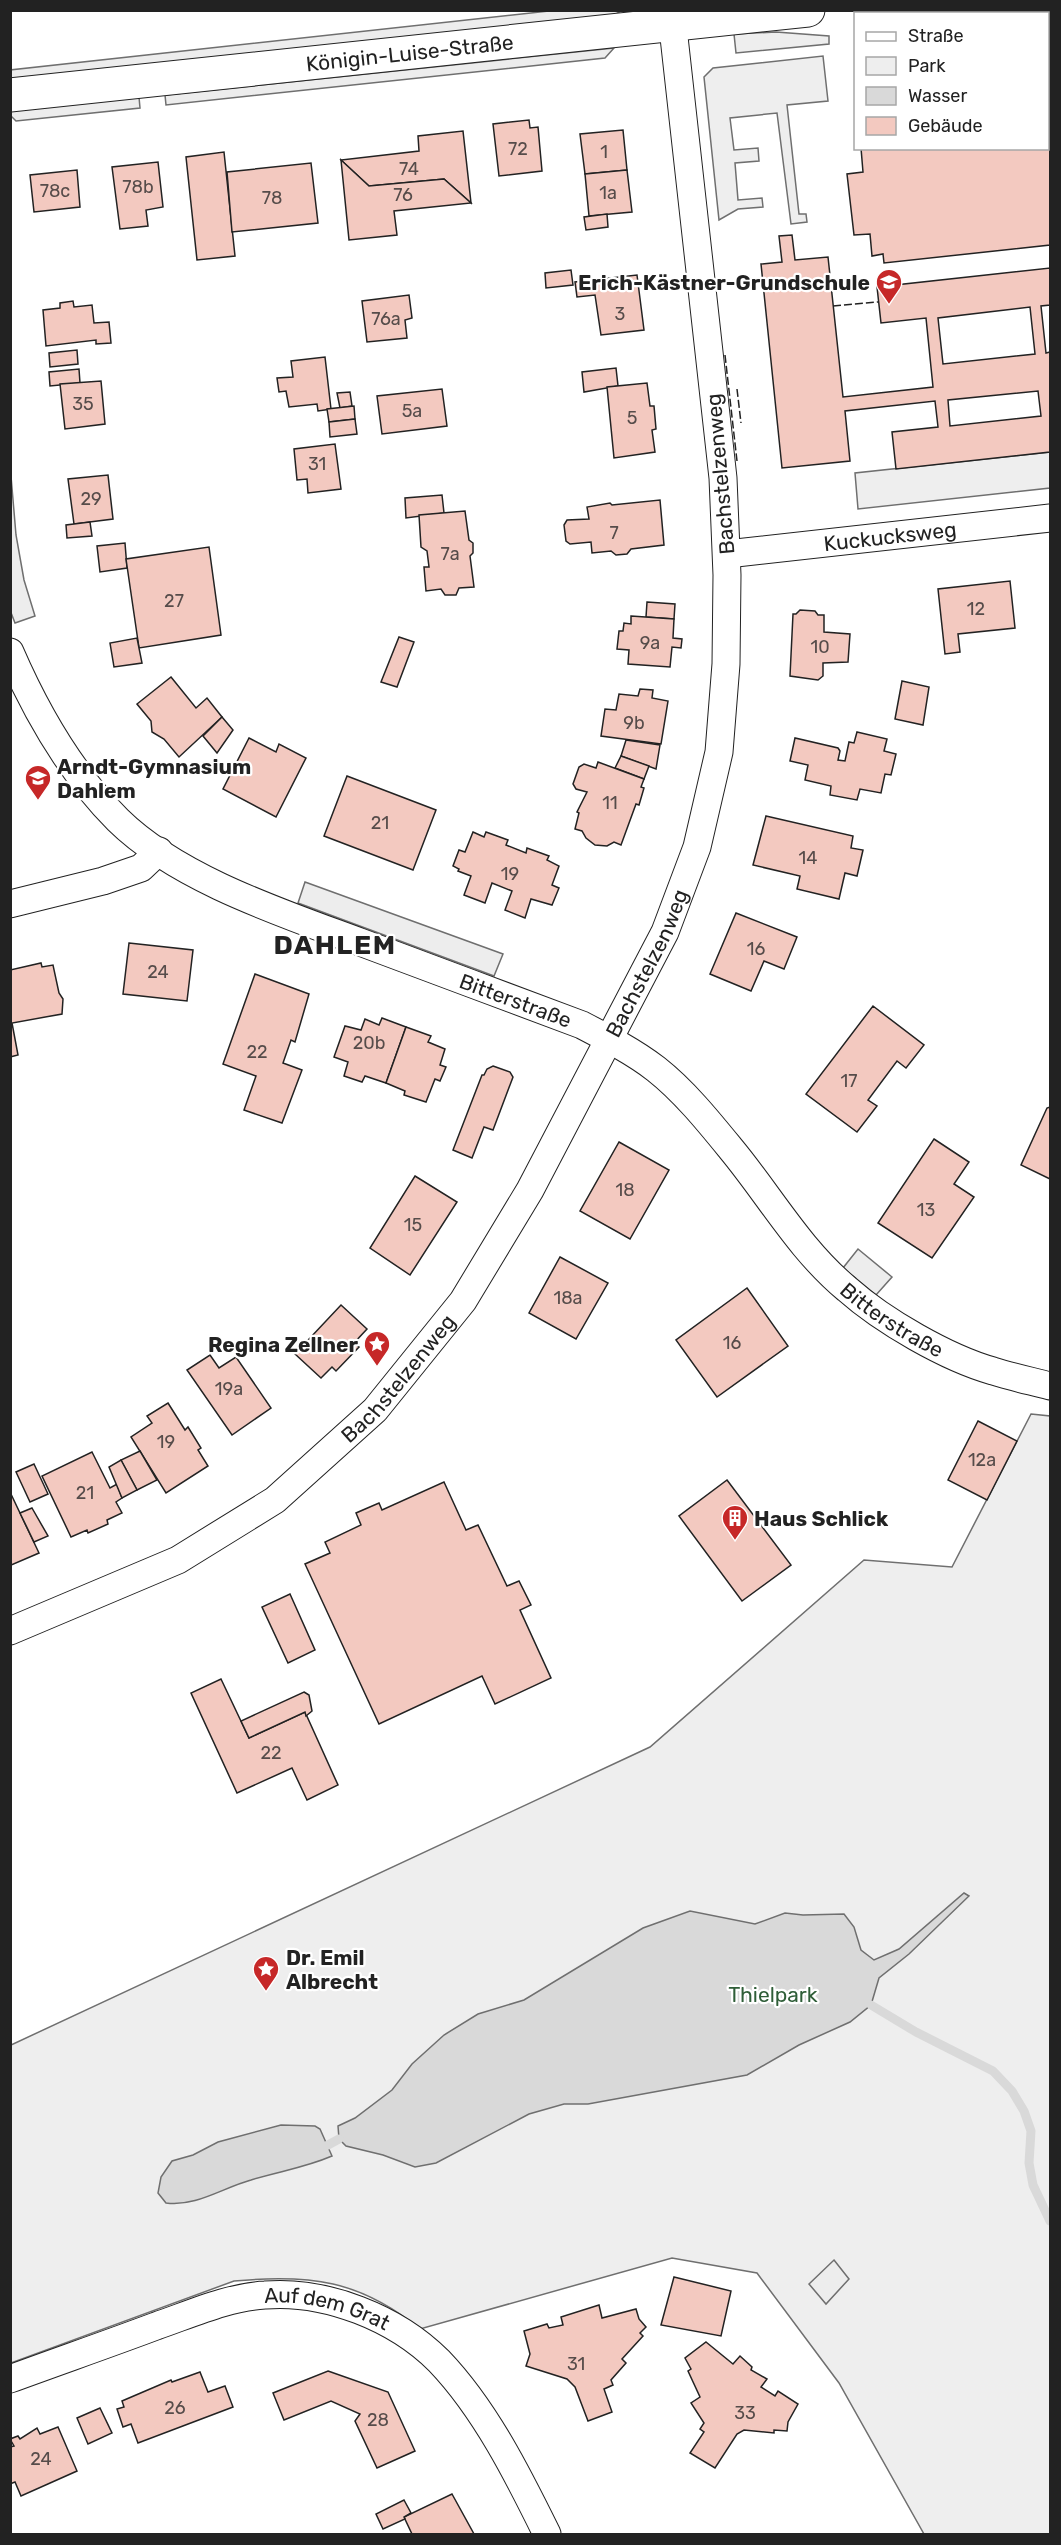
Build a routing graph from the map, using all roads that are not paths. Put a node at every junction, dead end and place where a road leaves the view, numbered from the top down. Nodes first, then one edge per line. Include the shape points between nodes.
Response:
1 (808, 10) edge
2 (672, 18) edge
3 (10, 95) edge
4 (1050, 518) edge
5 (727, 554) junction
6 (10, 652) edge
7 (159, 851) junction
8 (10, 904) edge
9 (609, 1039) junction
10 (1050, 1386) edge
11 (10, 1631) edge
12 (10, 2379) edge
13 (547, 2535) edge

1 - 2 main road, Königin-Luise-Straße
2 - 3 main road, Königin-Luise-Straße
2 - 5 street, Bachstelzenweg via 723,478
4 - 5 street, Kuckucksweg
5 - 9 street, Bachstelzenweg via 726,664 719,753 697,847 665,932
6 - 7 street, Bitterstraße via 51,734 87,783 118,820
7 - 8 street via 141,868 113,878
7 - 9 street, Bitterstraße via 264,906 582,1024
9 - 10 street, Bitterstraße via 657,1070 694,1107 808,1251 847,1290 937,1347 991,1371
9 - 11 street, Bachstelzenweg via 530,1190 463,1301 375,1410 275,1500 178,1560
12 - 13 street, Auf dem Grat via 211,2306 264,2295 313,2296 352,2306 403,2334 438,2361 476,2408 516,2471

